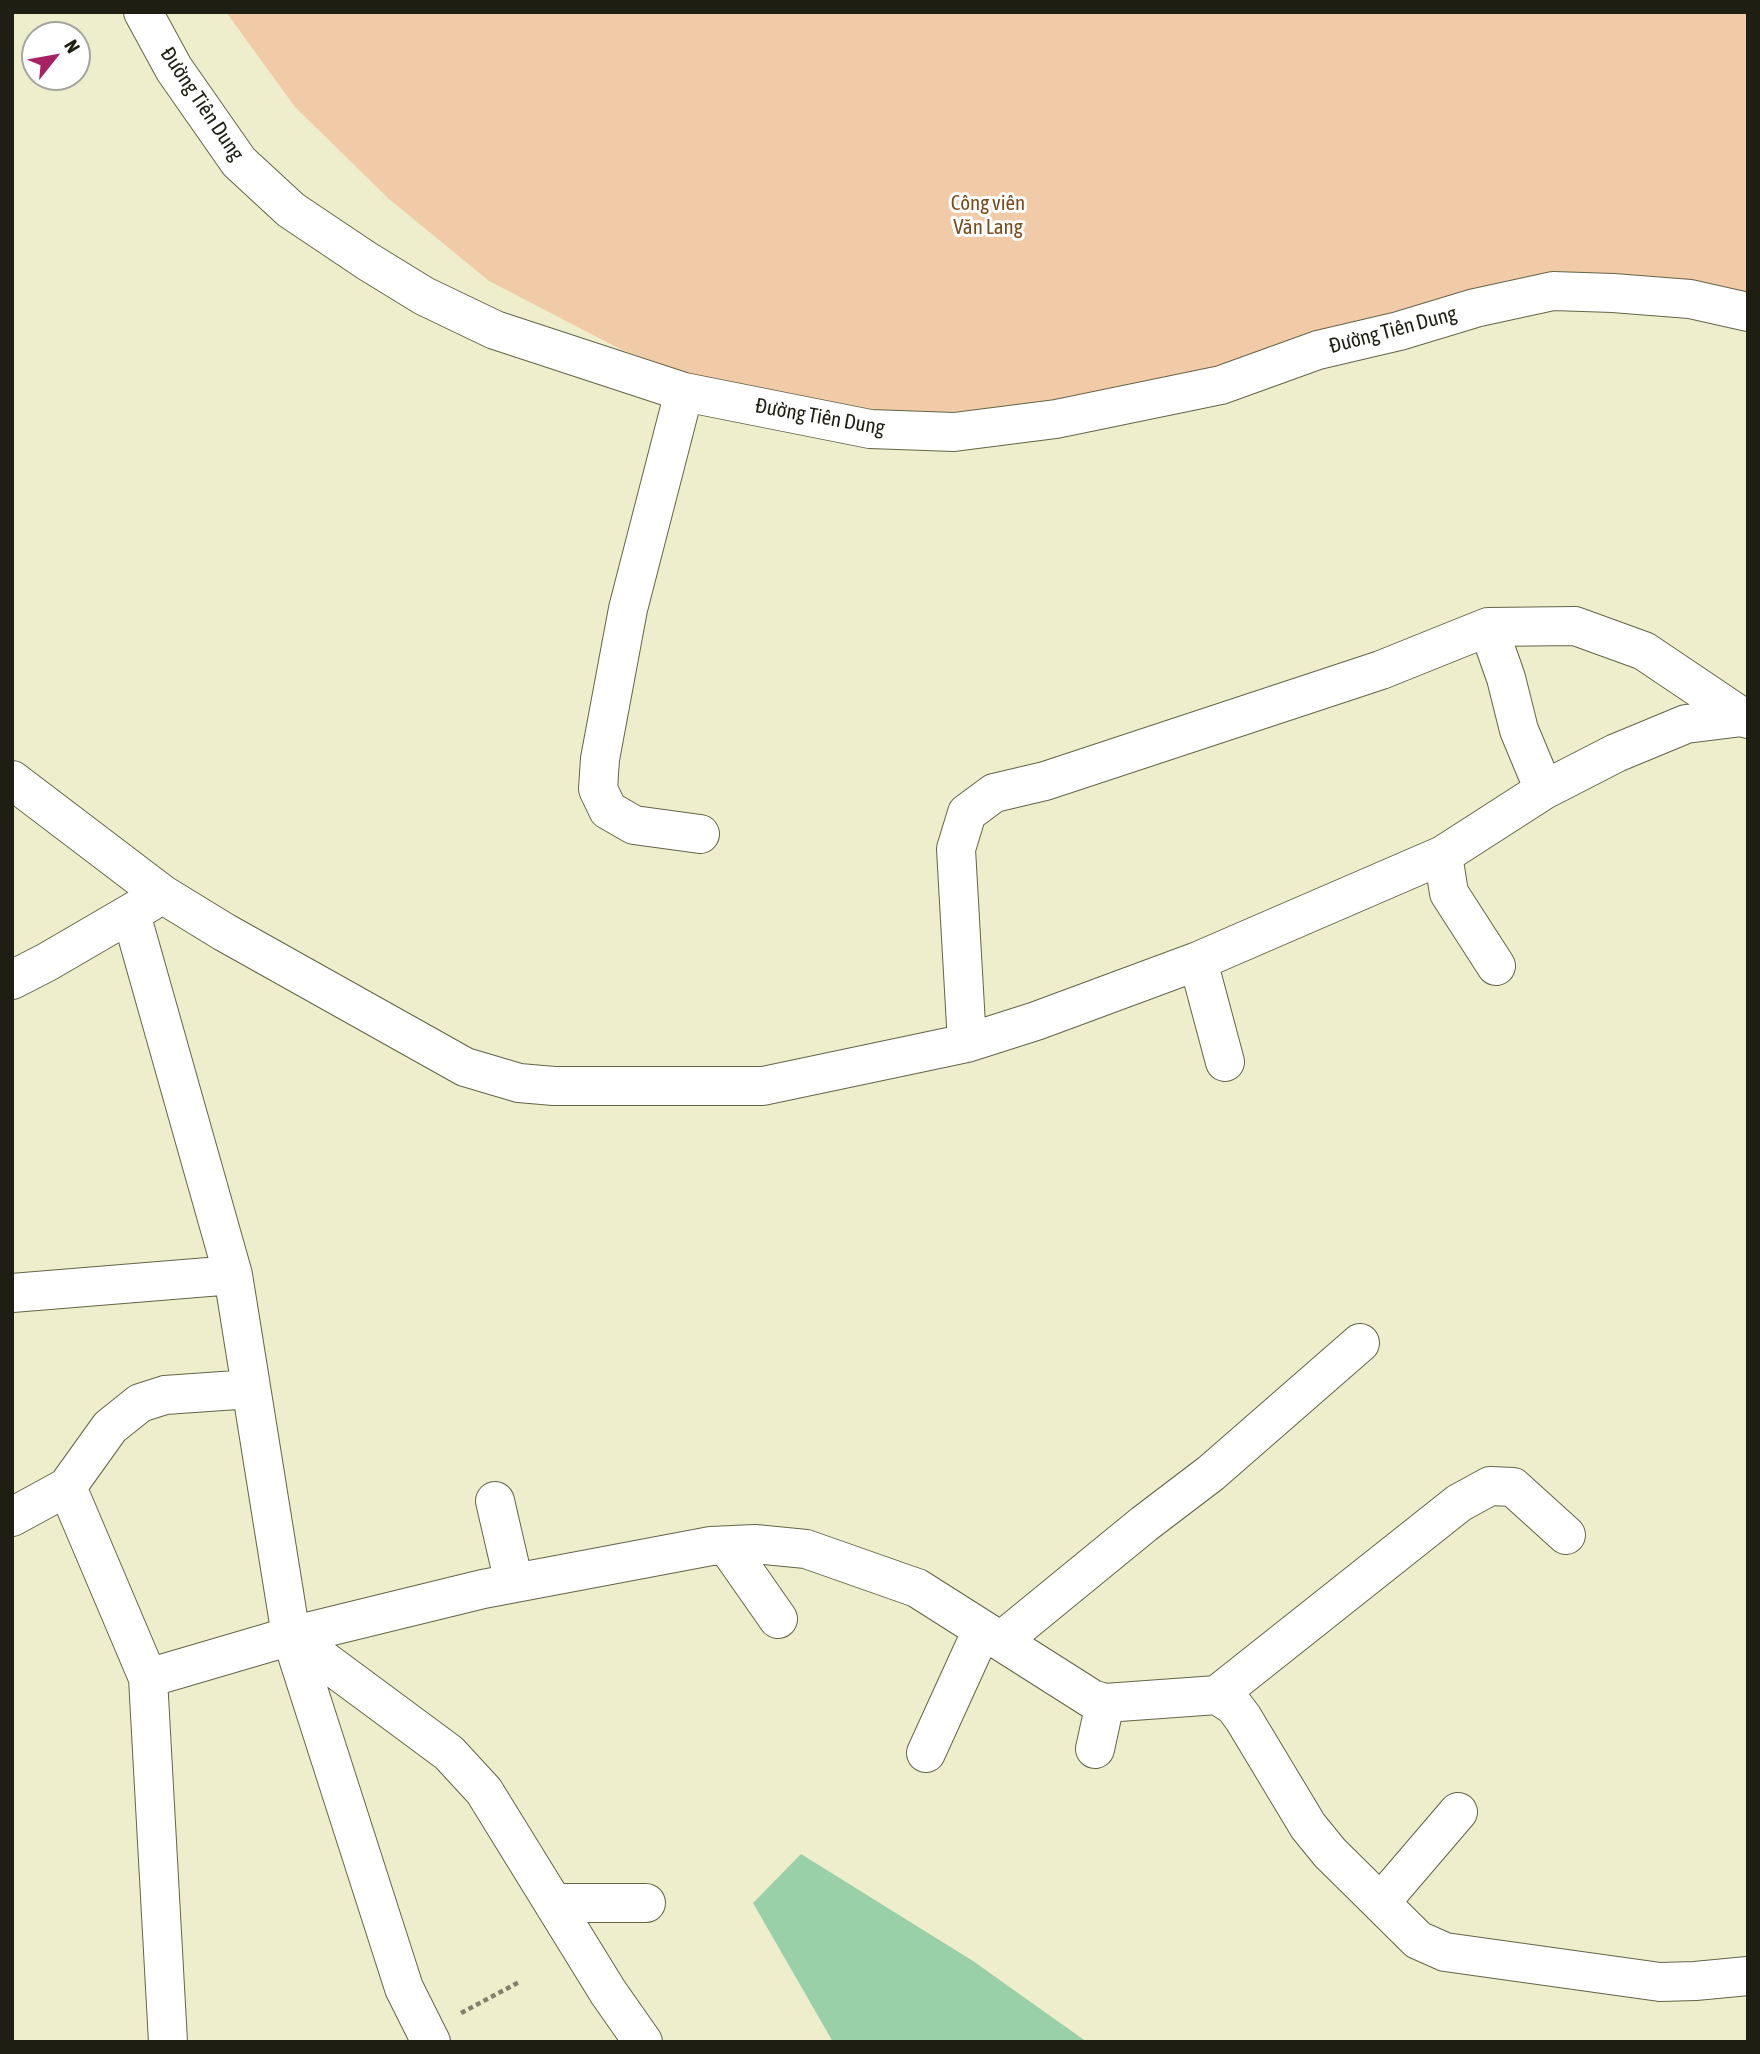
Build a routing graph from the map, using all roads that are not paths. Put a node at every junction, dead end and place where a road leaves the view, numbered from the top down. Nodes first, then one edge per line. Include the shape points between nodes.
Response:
1 (143, 12) edge
2 (1748, 312) edge
3 (684, 392) junction
4 (1488, 627) junction
5 (1745, 718) edge
6 (12, 780) edge
7 (1544, 790) junction
8 (700, 834) dead end
9 (1443, 855) junction
10 (162, 894) junction
11 (131, 914) junction
12 (1198, 961) junction
13 (1496, 966) dead end
14 (12, 980) edge
15 (967, 1043) junction
16 (1225, 1062) dead end
17 (233, 1275) junction
18 (12, 1293) edge
19 (1360, 1343) dead end
20 (251, 1389) junction
21 (67, 1487) junction
22 (495, 1501) dead end
23 (12, 1517) edge
24 (1566, 1535) dead end
25 (727, 1546) junction
26 (514, 1583) junction
27 (778, 1619) dead end
28 (292, 1636) junction
29 (992, 1636) junction
30 (148, 1678) junction
31 (1217, 1695) junction
32 (1105, 1703) junction
33 (1095, 1749) dead end
34 (926, 1753) dead end
35 (1458, 1812) dead end
36 (1381, 1902) junction
37 (553, 1903) junction
38 (646, 1903) dead end
39 (1748, 1976) edge
40 (429, 2037) edge
41 (168, 2042) edge
42 (643, 2042) edge

1 - 3 street, Đường Tiên Dung via 174,69 239,162 291,210 424,296 495,330
2 - 3 street, Đường Tiên Dung via 1690,299 1553,291 1318,350 1221,385 1056,419 954,432 870,429
3 - 8 street via 628,609 598,789 608,810 634,825
4 - 5 street via 1575,626 1587,630 1644,651
4 - 7 street via 1519,730
4 - 15 street via 1381,670 994,793 967,813 956,849
5 - 7 street via 1686,724
6 - 10 street
7 - 9 street
9 - 12 street
9 - 13 street via 1449,893
10 - 11 street
10 - 15 street via 465,1067 519,1083 763,1086
11 - 14 street
11 - 17 street
12 - 15 street
12 - 16 street
17 - 18 street
17 - 20 street
19 - 29 street via 1211,1473
20 - 21 street via 165,1395 140,1403 110,1427
20 - 28 street
21 - 23 street
21 - 30 street
22 - 26 street
24 - 31 street via 1513,1487 1490,1486 1459,1503
25 - 26 street
25 - 27 street
25 - 29 street via 806,1549 918,1588
26 - 28 street
28 - 30 street
28 - 37 street via 449,1754 484,1791
28 - 40 street via 404,1988
29 - 32 street via 1091,1699
29 - 34 street
30 - 41 street
31 - 32 street
31 - 36 street via 1243,1718 1308,1826
32 - 33 street
35 - 36 street
36 - 39 street via 1418,1940 1446,1952 1660,1982
37 - 38 street
37 - 42 street

